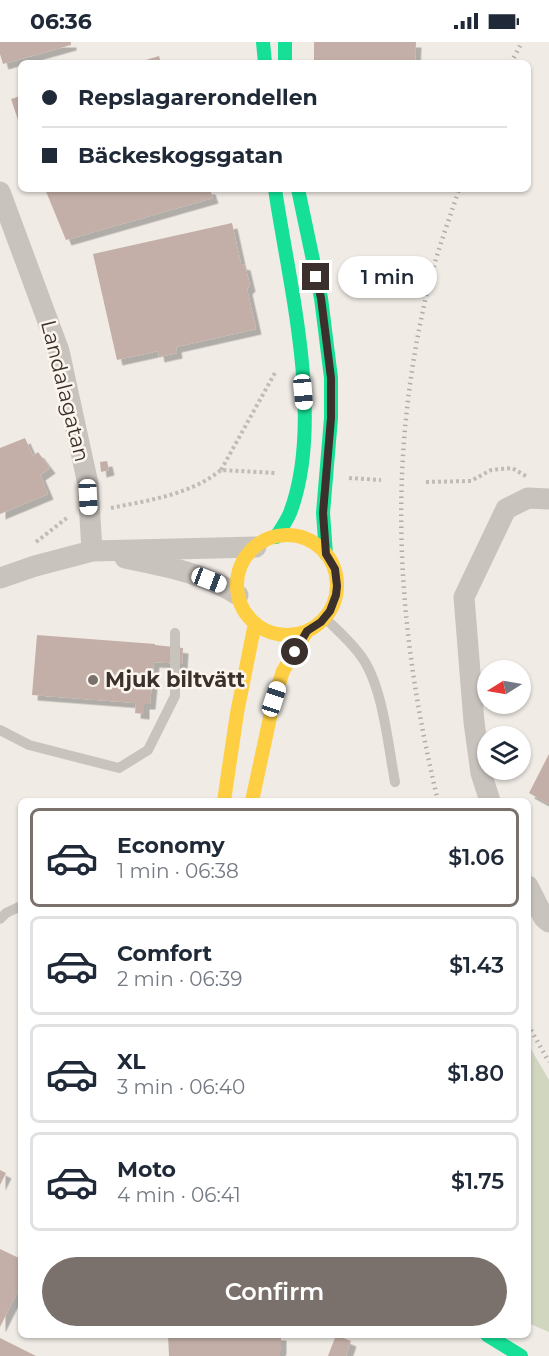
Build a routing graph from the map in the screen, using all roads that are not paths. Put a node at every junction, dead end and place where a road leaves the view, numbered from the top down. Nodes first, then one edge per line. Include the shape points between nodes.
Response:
1 (264, 42) edge
2 (285, 42) edge
3 (265, 60) edge
4 (285, 60) edge
5 (0, 192) edge
6 (275, 192) edge
7 (299, 192) edge
8 (549, 499) edge
9 (276, 537) junction
10 (256, 547) junction
11 (92, 551) junction
12 (326, 554) junction
13 (0, 578) edge
14 (238, 595) junction
15 (325, 618) junction
16 (255, 623) junction
17 (307, 631) junction
18 (175, 633) dead end
19 (0, 730) edge
20 (395, 782) dead end
21 (224, 798) edge
22 (253, 798) edge
23 (489, 798) edge
24 (531, 892) edge
25 (18, 907) edge
26 (0, 919) edge
27 (549, 922) edge
28 (492, 1338) edge
29 (521, 1356) edge

1 - 3 main road
2 - 4 main road
5 - 11 street, Landalagatan via 59,351 88,484
6 - 9 main road via 298,337 304,410 302,460 295,497
7 - 12 main road via 321,298 331,378 323,513
8 - 23 street via 528,498 506,509 464,597 474,722 481,773
9 - 10 main road
9 - 12 main road via 303,538
10 - 11 street
10 - 14 main road via 248,554 239,574
11 - 13 street
11 - 14 street via 178,569
12 - 15 main road via 335,569 337,586 334,603
14 - 16 main road
15 - 17 main road
15 - 20 lane via 361,656 374,680
16 - 17 main road via 280,635
16 - 21 main road
17 - 22 main road via 283,671
18 - 19 lane via 175,696 148,750 119,768 29,745
24 - 27 street
25 - 26 lane
28 - 29 main road

